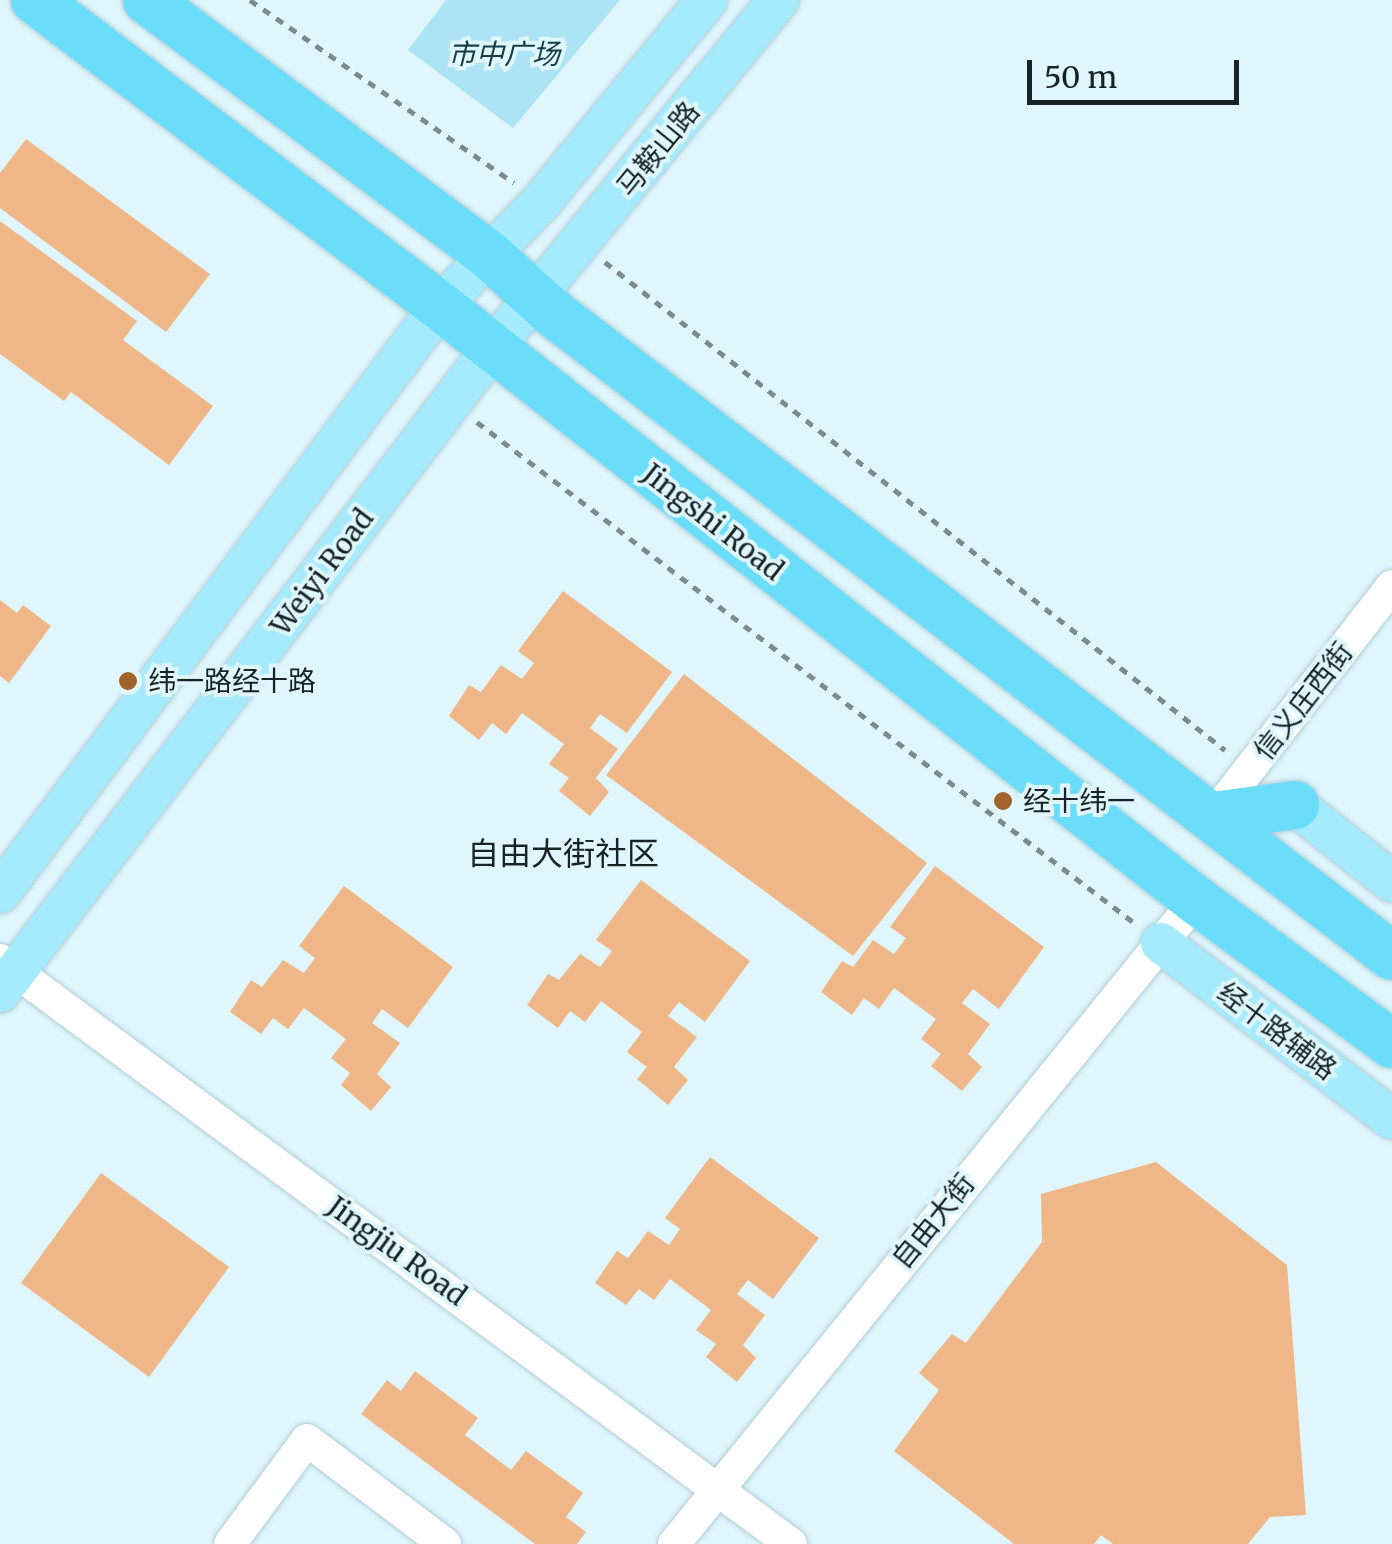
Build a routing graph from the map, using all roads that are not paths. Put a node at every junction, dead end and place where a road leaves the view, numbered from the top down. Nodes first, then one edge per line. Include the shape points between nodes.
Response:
1 (35, 0) edge
2 (147, 0) edge
3 (707, 0) edge
4 (778, 0) edge
5 (489, 255) junction
6 (538, 298) junction
7 (440, 306) junction
8 (491, 350) junction
9 (1392, 586) edge
10 (1295, 806) joint
11 (1214, 816) junction
12 (1392, 882) edge
13 (0, 893) edge
14 (1196, 900) junction
15 (1161, 943) junction
16 (1392, 956) edge
17 (5, 974) edge
18 (1392, 1044) edge
19 (1392, 1119) edge
20 (716, 1486) junction
21 (230, 1544) edge
22 (446, 1544) edge
23 (674, 1544) edge
24 (792, 1544) edge

1 - 7 highway, Jingshi Road
2 - 5 highway
3 - 5 main road, 马鞍山路 via 541,202
4 - 6 main road, 马鞍山路
5 - 6 highway
5 - 7 main road
6 - 8 main road, Weiyi Road
6 - 11 highway
7 - 8 highway, Jingshi Road
7 - 13 main road
8 - 14 highway, Jingshi Road
8 - 17 main road, Weiyi Road
9 - 11 street, 信义庄西街
10 - 11 highway
10 - 12 main road
11 - 16 highway
14 - 15 street, 自由大街
14 - 18 highway, Jingshi Road
15 - 19 main road, 经十路辅路
15 - 20 street, 自由大街
17 - 20 street, Jingjiu Road
20 - 23 street, 自由大街
20 - 24 street, Jingjiu Road
21 - 22 street via 307,1440

